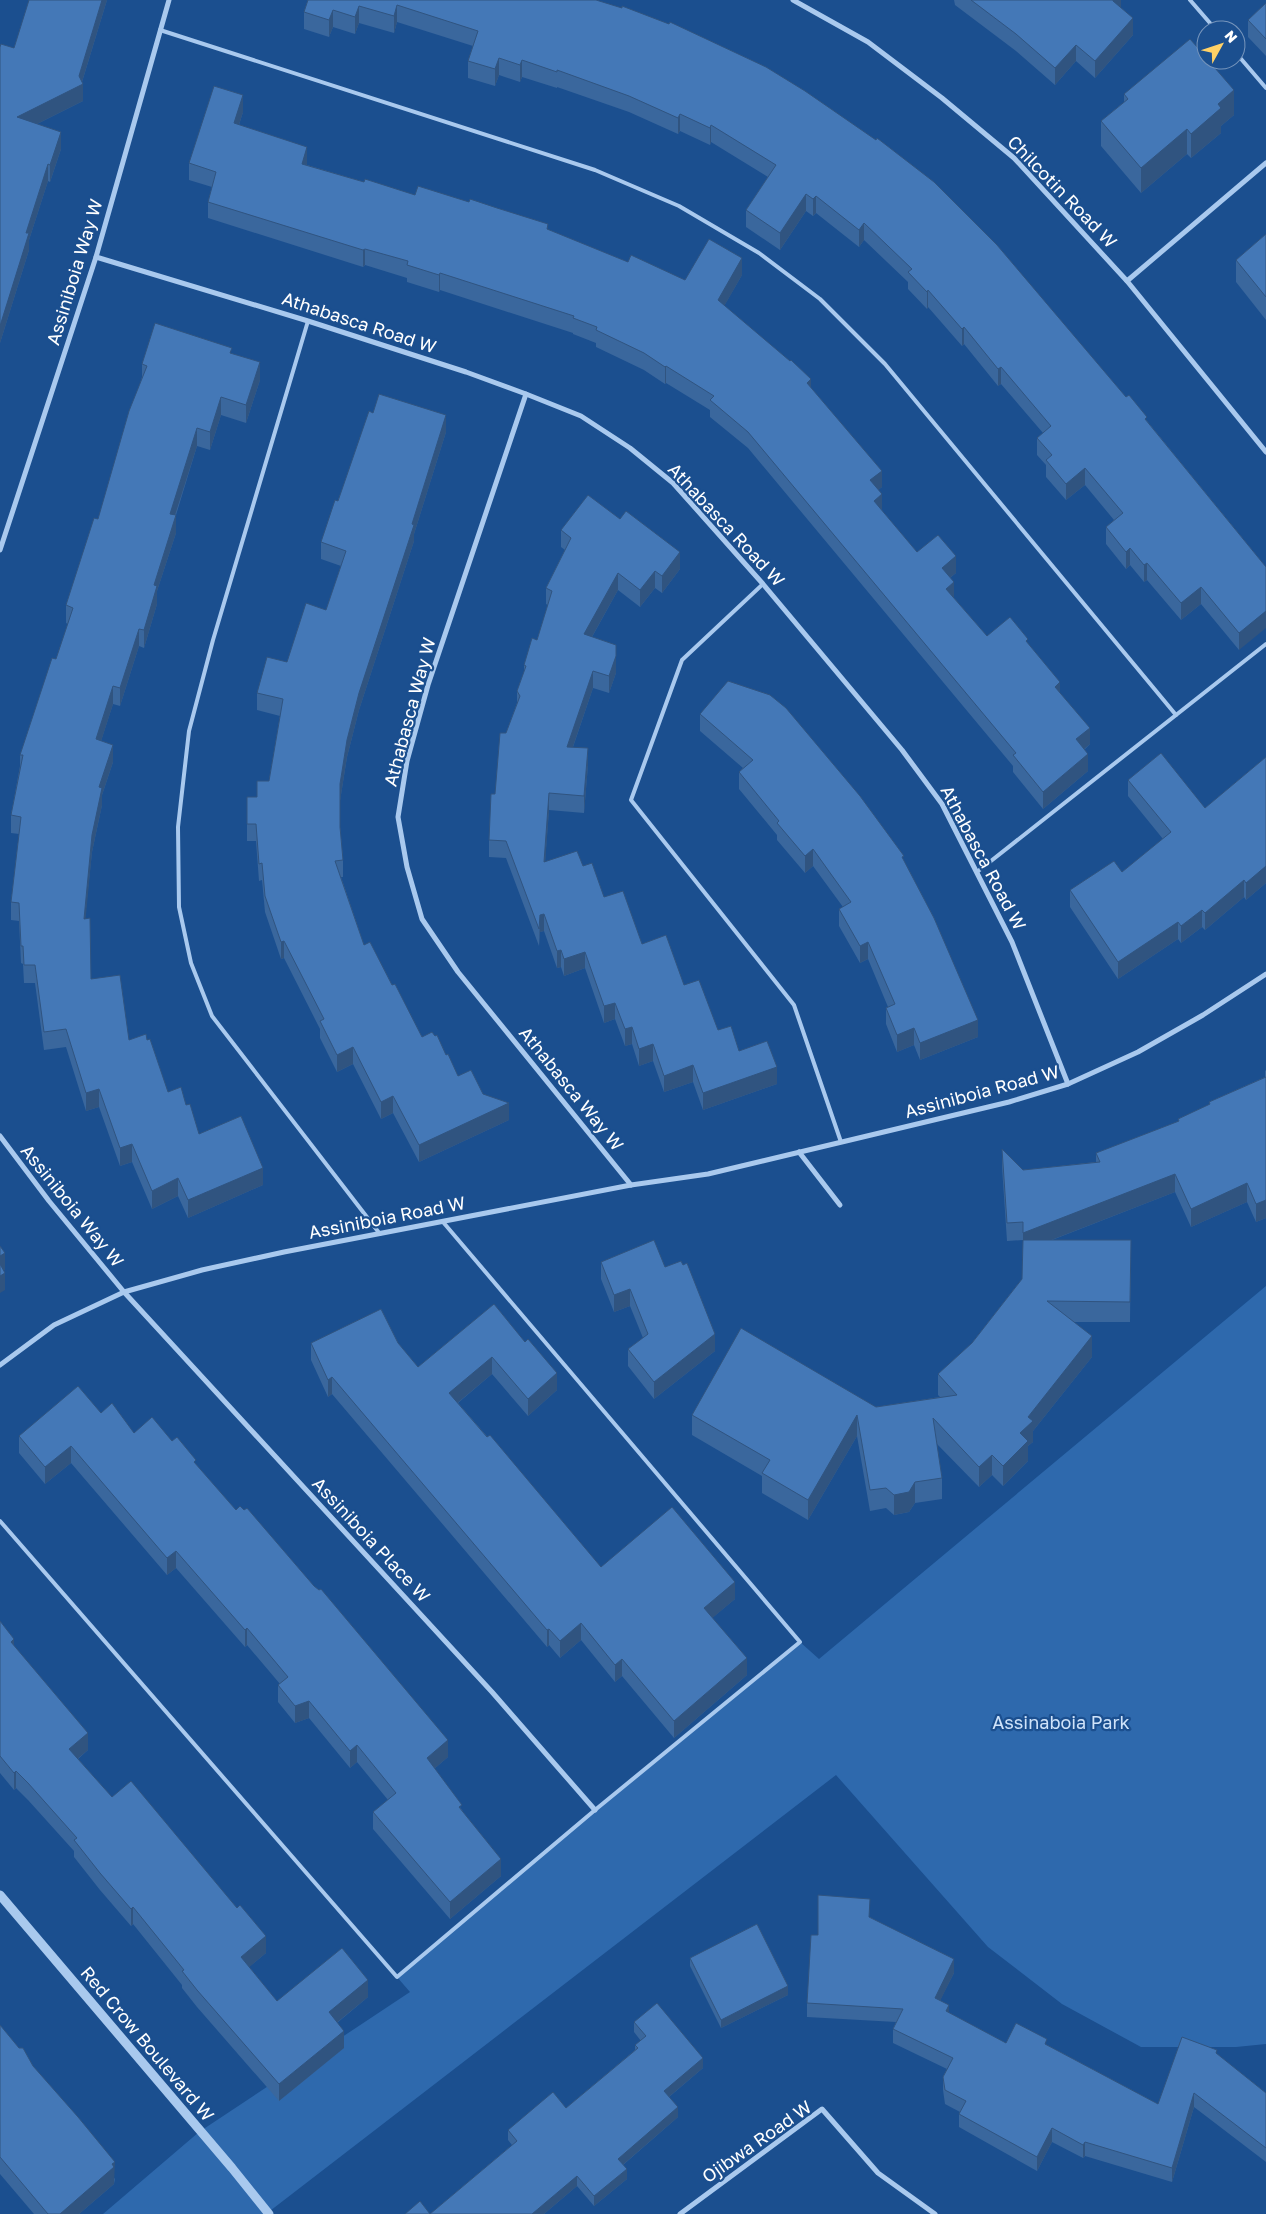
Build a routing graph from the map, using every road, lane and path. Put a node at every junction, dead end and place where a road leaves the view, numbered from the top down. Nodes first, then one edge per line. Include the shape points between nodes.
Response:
1 (170, 0) edge
2 (793, 0) edge
3 (1190, 0) edge
4 (1207, 20) edge
5 (160, 30) junction
6 (1246, 65) edge
7 (1266, 88) edge
8 (1266, 163) edge
9 (96, 257) junction
10 (1127, 281) junction
11 (308, 321) junction
12 (526, 394) junction
13 (1266, 452) edge
14 (0, 550) edge
15 (763, 584) junction
16 (1266, 644) edge
17 (1176, 715) junction
18 (977, 872) junction
19 (1266, 974) edge
20 (1068, 1084) junction
21 (0, 1136) edge
22 (841, 1142) junction
23 (799, 1152) junction
24 (631, 1185) junction
25 (840, 1205) dead end
26 (443, 1222) junction
27 (380, 1234) junction
28 (124, 1292) junction
29 (0, 1365) edge
30 (0, 1521) edge
31 (595, 1810) junction
32 (0, 1895) edge
33 (268, 2214) edge
34 (680, 2214) edge
35 (935, 2214) edge

1 - 5 street, Assiniboia Way W
2 - 10 street, Chilcotin Road W via 868,42 1007,152
3 - 4 lane
5 - 9 street, Assiniboia Way W
5 - 17 lane via 595,170 679,206 759,252 820,300 885,364
6 - 7 lane
8 - 10 street
9 - 11 street, Athabasca Road W
9 - 14 street, Assiniboia Way W
10 - 13 street, Chilcotin Road W
11 - 12 street, Athabasca Road W
11 - 27 lane via 189,731 178,827 179,907 191,963 212,1016
12 - 15 street, Athabasca Road W via 581,416 630,448 673,483
12 - 24 street, Athabasca Way W via 428,684 407,761 398,817 407,867 422,919 458,972
15 - 18 street, Athabasca Road W via 902,750 942,804
15 - 22 lane via 682,660 631,800 794,1005
16 - 17 lane
17 - 18 lane
18 - 20 street, Athabasca Road W via 1012,942
19 - 20 street, Assiniboia Road W via 1138,1052
20 - 22 street, Assiniboia Road W via 1009,1102
21 - 28 street, Assiniboia Way W
22 - 23 street, Assiniboia Road W
23 - 24 street, Assiniboia Road W via 708,1174
23 - 25 street
24 - 26 street, Assiniboia Road W
26 - 27 street, Assiniboia Road W
26 - 31 lane via 800,1642
27 - 28 street, Assiniboia Road W via 202,1270
28 - 29 street, Assiniboia Road W via 54,1325
28 - 31 street, Assiniboia Place W via 486,1684
30 - 31 lane via 397,1977
32 - 33 street, Red Crow Boulevard W
34 - 35 street, Ojibwa Road W via 822,2109 878,2173

